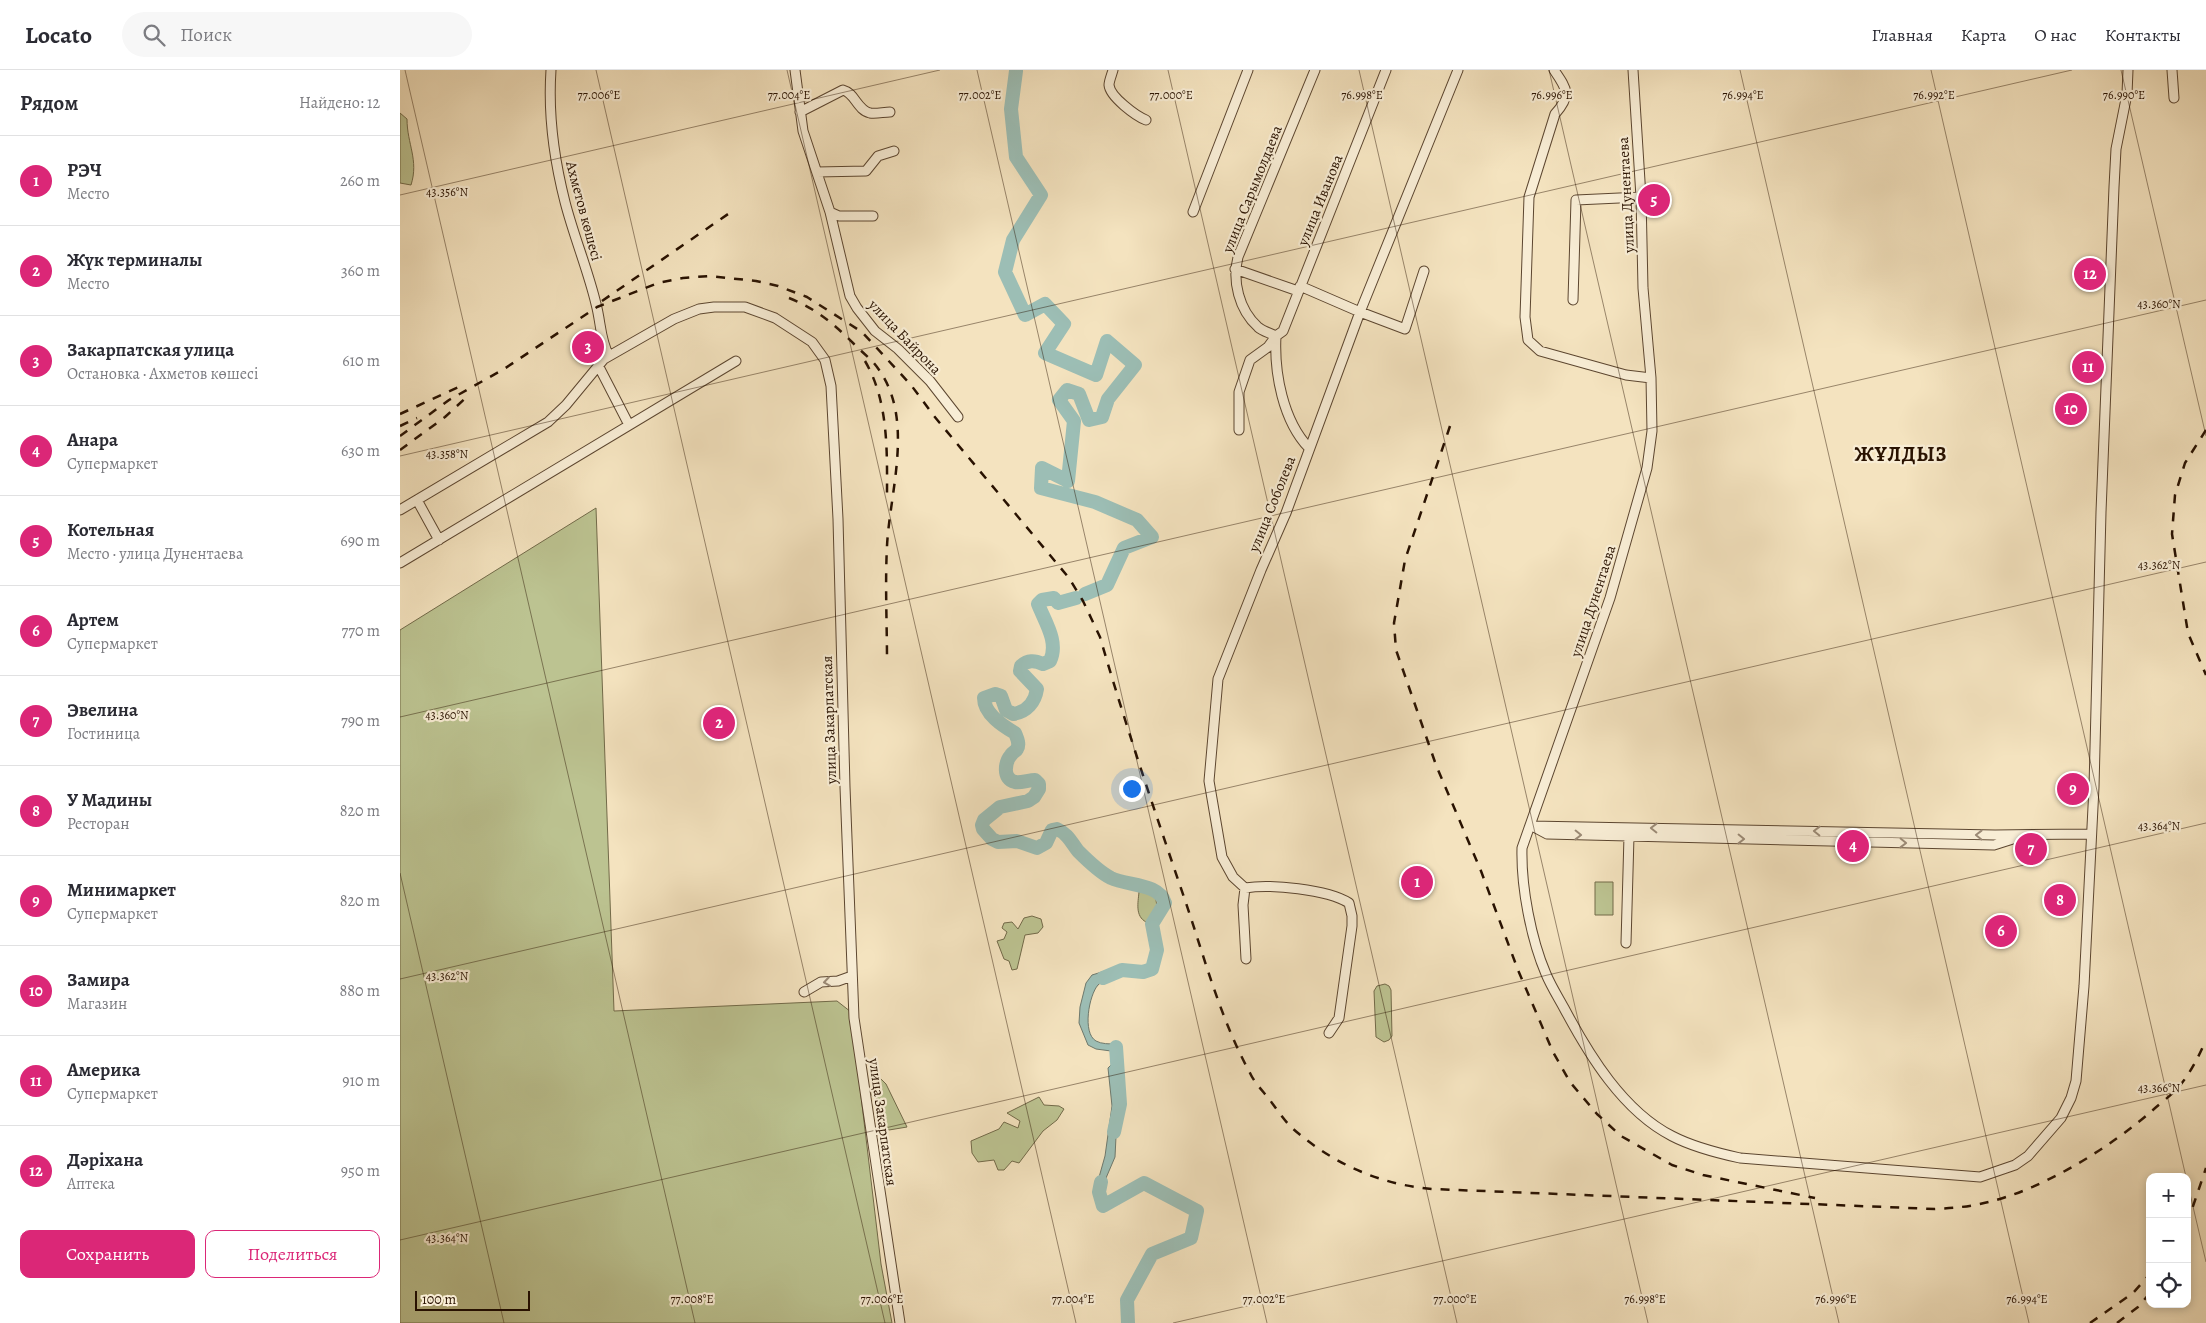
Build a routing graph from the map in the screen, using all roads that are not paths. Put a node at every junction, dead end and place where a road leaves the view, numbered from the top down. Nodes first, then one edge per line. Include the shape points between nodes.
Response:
1 (551, 70) edge
2 (795, 70) edge
3 (1113, 70) edge
4 (1248, 70) edge
5 (1315, 70) edge
6 (1386, 70) edge
7 (1458, 70) edge
8 (1554, 70) edge
9 (1633, 70) edge
10 (2128, 70) edge
11 (2172, 70) edge
12 (2174, 98) dead end
13 (800, 112) junction
14 (890, 112) dead end
15 (1146, 120) dead end
16 (894, 151) dead end
17 (817, 172) junction
18 (1641, 197) junction
19 (830, 212) junction
20 (1192, 212) dead end
21 (873, 216) dead end
22 (1235, 269) junction
23 (1424, 271) dead end
24 (1299, 289) junction
25 (1573, 300) dead end
26 (1360, 312) junction
27 (1276, 336) junction
28 (609, 356) junction
29 (736, 361) dead end
30 (598, 366) junction
31 (1651, 378) junction
32 (958, 417) dead end
33 (630, 425) junction
34 (1239, 430) dead end
35 (1309, 448) junction
36 (417, 500) junction
37 (400, 510) edge
38 (439, 540) junction
39 (400, 563) edge
40 (1531, 826) junction
41 (2091, 834) junction
42 (2028, 835) junction
43 (1629, 836) junction
44 (1245, 888) junction
45 (1626, 944) dead end
46 (1246, 959) dead end
47 (852, 976) junction
48 (804, 992) dead end
49 (1329, 1033) dead end
50 (900, 1323) edge

1 - 28 street, Ахметов көшесі via 552,129 557,166 596,304 602,342
2 - 13 street, улица Байрона
3 - 15 street via 1109,86 1112,91 1137,116
4 - 20 street
5 - 22 street, улица Сарымолдаева
6 - 24 street, улица Иванова
7 - 26 street, улица Соболева
8 - 31 street via 1564,84 1567,96 1554,114 1529,197 1525,317 1528,340 1540,351 1626,375
9 - 18 street, улица Дунентаева
10 - 41 street, улица Дунентаева via 2127,94 2116,149 2114,187
11 - 12 street
13 - 14 street via 842,90 850,92 863,111 872,114
13 - 17 street, улица Байрона
16 - 17 street via 878,156 866,171
17 - 19 street, улица Байрона
18 - 25 street via 1576,200
18 - 31 street, улица Дунентаева via 1643,288
19 - 21 street via 840,216
19 - 32 street, улица Байрона via 846,284 857,308 876,331 930,381
22 - 24 street
22 - 27 street, улица Сарымолдаева via 1237,289 1247,315 1259,329
23 - 26 street via 1405,329
24 - 26 street
24 - 27 street, улица Иванова via 1283,331
26 - 35 street, улица Соболева
27 - 34 street, улица Иванова via 1268,347 1250,360 1238,392
27 - 35 street via 1276,372 1286,406 1299,438
28 - 30 street, улица Закарпатская
28 - 47 street, улица Закарпатская via 686,314 729,306 744,307 775,318 812,342 825,360 831,394 838,519
29 - 33 street
30 - 33 street
30 - 36 street, улица Закарпатская via 548,422
31 - 40 street, улица Дунентаева via 1652,431 1647,468 1612,592
33 - 38 street
35 - 44 street, улица Соболева via 1218,679 1210,781 1222,857 1233,877
36 - 37 street, улица Закарпатская
36 - 38 street
38 - 39 street
40 - 41 street, улица Дунентаева via 1522,848 1521,868 1530,920 1546,974 1580,1038 1606,1077 1654,1124 1672,1136 1710,1151 1740,1158 1980,1177 2015,1165 2028,1156 2061,1118 2071,1098 2076,1081 2084,986
42 -> 40 street
40 -> 43 street via 1547,834
41 - 42 street
43 -> 42 street via 1994,845
43 - 45 street
44 - 46 street
44 - 49 street via 1264,886 1326,894 1349,903 1352,926 1339,1018
47 -> 48 street via 821,982
47 - 50 street, улица Закарпатская via 854,1018 866,1106

